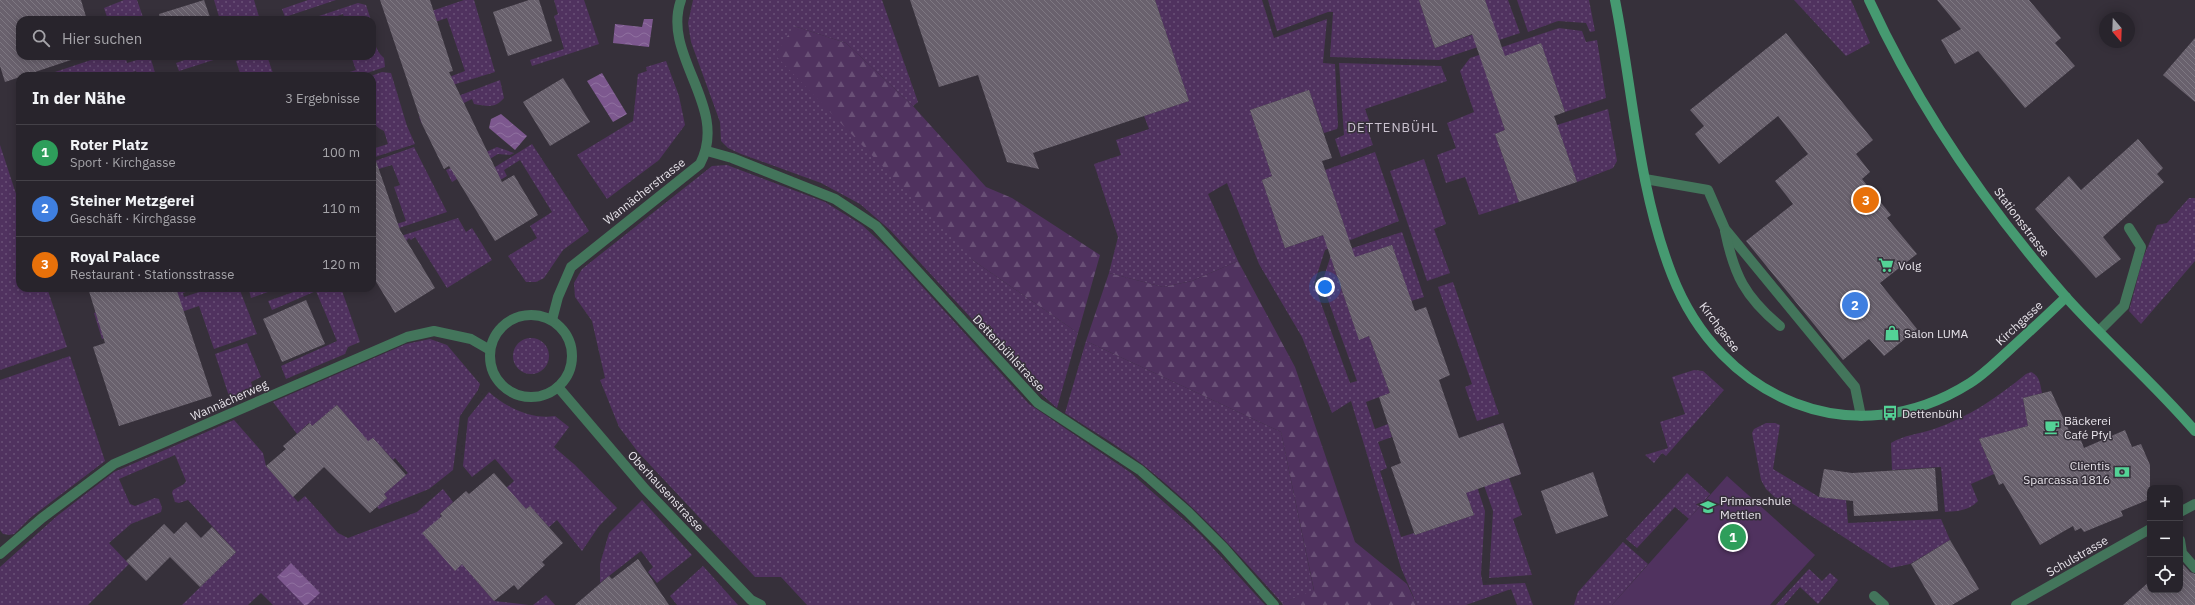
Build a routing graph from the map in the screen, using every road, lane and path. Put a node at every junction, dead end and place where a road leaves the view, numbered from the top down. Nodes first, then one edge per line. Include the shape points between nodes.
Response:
1 (681, 0) edge
2 (1615, 0) edge
3 (1869, 0) edge
4 (707, 151) junction
5 (1645, 179) junction
6 (2129, 228) dead end
7 (1724, 229) junction
8 (2066, 297) junction
9 (552, 320) junction
10 (1780, 326) dead end
11 (2099, 331) junction
12 (490, 350) junction
13 (558, 387) junction
14 (1861, 416) junction
15 (2195, 431) edge
16 (2195, 504) edge
17 (2183, 510) edge
18 (2147, 531) edge
19 (0, 554) edge
20 (2183, 554) edge
21 (2195, 568) edge
22 (1874, 596) dead end
23 (761, 605) edge
24 (1274, 605) edge
25 (1884, 605) edge
26 (2016, 605) edge

1 - 4 street via 676,22 678,38 701,98 708,127
2 - 5 street, Kirchgasse
3 - 8 street, Stationsstrasse via 1904,71 1943,136 2024,248
4 - 9 street, Wannächerstrasse via 700,164 571,267 558,297
4 - 24 street, Dettenbühlstrasse via 732,158 835,199 876,226 1038,403 1145,475 1188,512 1224,548
5 - 7 street via 1708,190
5 - 14 street, Kirchgasse via 1672,276 1701,328 1719,352 1738,370 1781,399 1831,414
6 - 11 street via 2141,247 2124,306
7 - 10 street via 1739,280 1765,313
7 - 14 street via 1855,387
8 - 11 street, Stationsstrasse
8 - 14 street, Kirchgasse via 1990,368 1966,385 1913,408
9 - 12 street via 536,315 520,316 505,324 495,335
9 - 13 street via 565,332 572,348 572,365
11 - 15 street, Stationsstrasse via 2144,374
12 - 13 street via 491,368 497,379 515,395 533,398 551,393
12 - 19 street, Wannächerweg via 471,338 434,331 399,340 114,464 42,518
13 - 23 street, Oberhausenstrasse via 645,489 752,600
16 - 17 street
18 - 26 street, Schulstrasse
20 - 21 street
22 - 25 street

